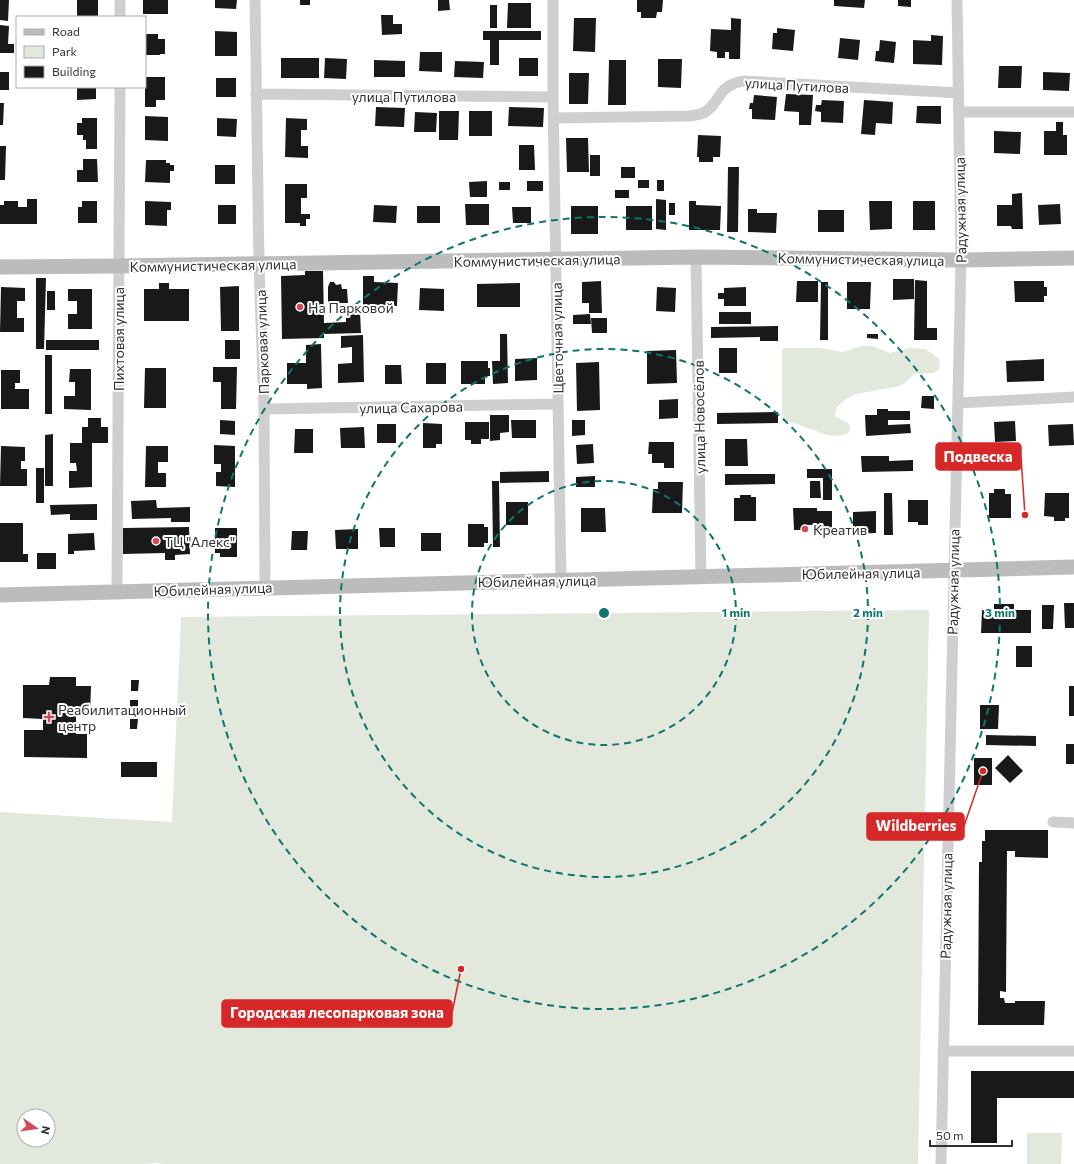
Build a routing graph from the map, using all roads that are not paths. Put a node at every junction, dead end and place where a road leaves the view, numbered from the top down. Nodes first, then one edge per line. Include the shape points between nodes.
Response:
1 (120, 0) edge
2 (255, 0) edge
3 (553, 0) edge
4 (957, 0) edge
5 (120, 16) edge
6 (120, 88) edge
7 (959, 93) junction
8 (256, 94) junction
9 (553, 97) junction
10 (958, 112) junction
11 (1074, 112) edge
12 (553, 118) junction
13 (696, 257) junction
14 (1074, 258) edge
15 (556, 259) junction
16 (961, 260) junction
17 (259, 264) junction
18 (118, 266) junction
19 (0, 267) edge
20 (1074, 397) edge
21 (958, 403) junction
22 (558, 404) junction
23 (264, 409) junction
24 (1074, 567) edge
25 (954, 571) junction
26 (702, 577) junction
27 (561, 581) junction
28 (265, 588) junction
29 (117, 592) junction
30 (0, 595) edge
31 (1053, 822) dead end
32 (1074, 823) edge
33 (943, 1051) junction
34 (1074, 1051) edge
35 (941, 1164) edge

1 - 5 street
2 - 8 street, Парковая улица
3 - 9 street, Цветочная улица
4 - 7 street, Радужная улица
6 - 18 street, Пихтовая улица
7 - 10 street, Радужная улица
7 - 12 street, улица Путилова via 744,81 724,89 708,110 701,114
8 - 9 street, улица Путилова
8 - 17 street, Парковая улица
9 - 12 street, Цветочная улица
10 - 11 street
10 - 16 street, Радужная улица
12 - 15 street, Цветочная улица
13 - 15 street, Коммунистическая улица
13 - 16 street, Коммунистическая улица
13 - 26 street, улица Новосёлов
14 - 16 street, Коммунистическая улица
15 - 17 street, Коммунистическая улица
15 - 22 street, Цветочная улица
16 - 21 street, Радужная улица
17 - 18 street, Коммунистическая улица
17 - 23 street, Парковая улица
18 - 19 street, Коммунистическая улица
18 - 29 street, Пихтовая улица
20 - 21 street
21 - 25 street, Радужная улица
22 - 23 street, улица Сахарова
22 - 27 street, Цветочная улица
23 - 28 street, Парковая улица
24 - 25 street, Юбилейная улица
25 - 26 street, Юбилейная улица
25 - 33 street, Радужная улица
26 - 27 street, Юбилейная улица
27 - 28 street, Юбилейная улица
28 - 29 street, Юбилейная улица
29 - 30 street, Юбилейная улица
31 - 32 street
33 - 34 street
33 - 35 street, Радужная улица

